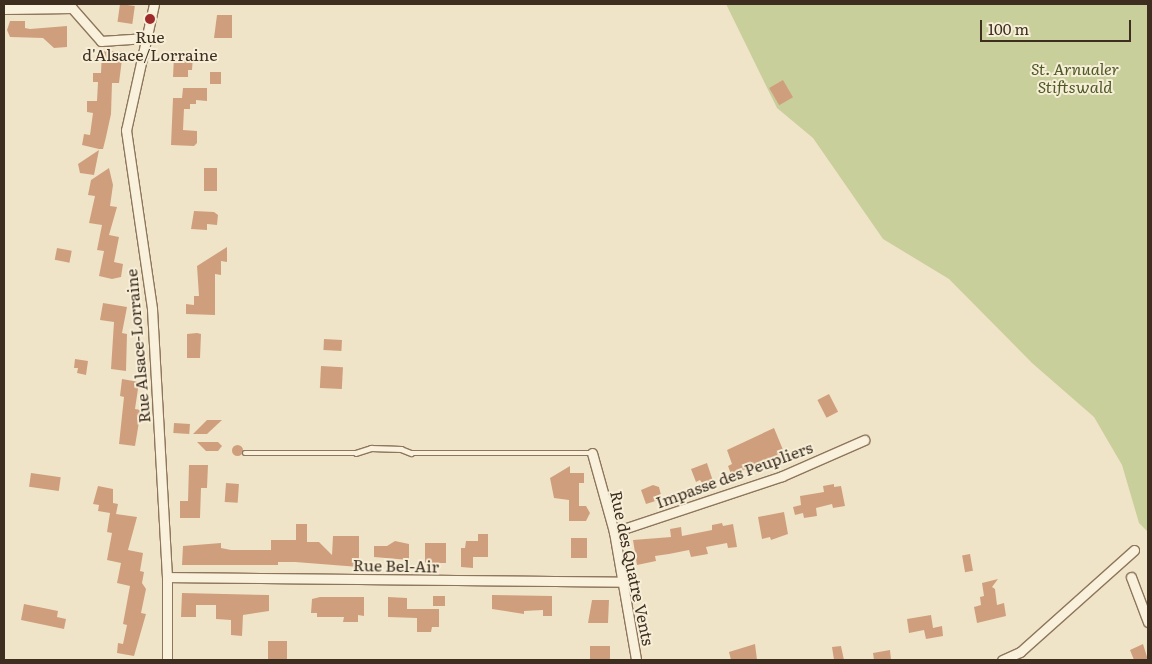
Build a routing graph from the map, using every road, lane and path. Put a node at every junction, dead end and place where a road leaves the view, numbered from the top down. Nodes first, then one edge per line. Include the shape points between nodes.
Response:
1 (154, 4) edge
2 (4, 9) edge
3 (146, 38) junction
4 (864, 440) dead end
5 (245, 453) dead end
6 (592, 453) joint
7 (614, 532) junction
8 (1134, 550) dead end
9 (168, 577) junction
10 (1131, 577) dead end
11 (623, 582) junction
12 (1148, 622) edge
13 (167, 660) edge
14 (636, 660) edge
15 (1002, 660) edge

1 - 3 street, Rue Alsace-Lorraine
2 - 3 street via 72,8 101,41
3 - 9 street, Rue Alsace-Lorraine via 126,130 152,309
4 - 7 street, Impasse des Peupliers via 782,476
5 - 6 lane via 356,453 371,448 401,449 412,453
6 - 7 street, Rue des Quatre Vents
7 - 11 street, Rue des Quatre Vents
8 - 15 street via 1020,652
9 - 11 street, Rue Bel-Air
9 - 13 street, Rue Alsace-Lorraine
10 - 12 street
11 - 14 street, Rue des Quatre Vents

